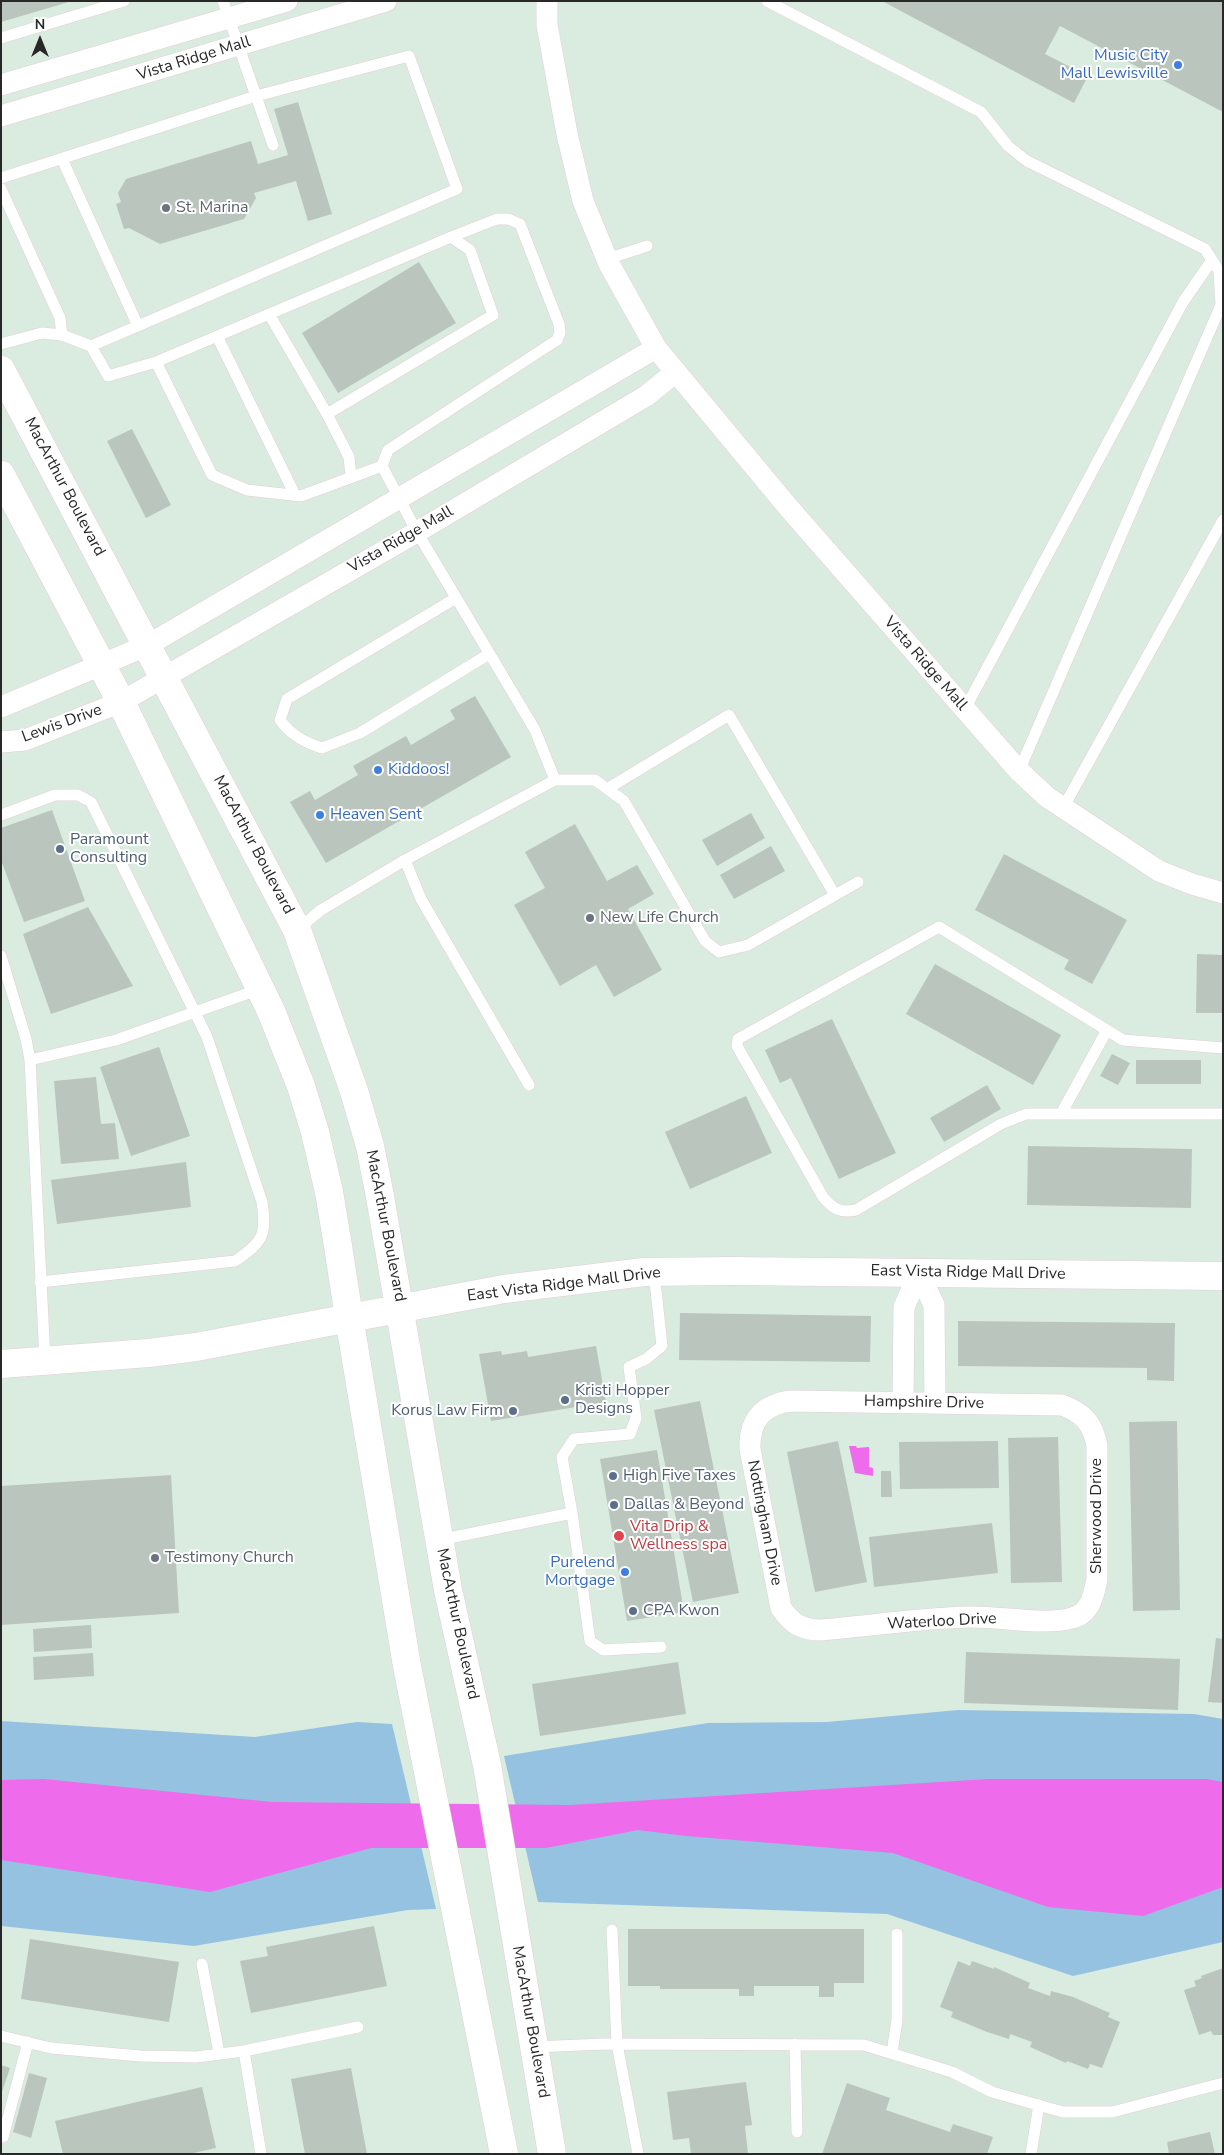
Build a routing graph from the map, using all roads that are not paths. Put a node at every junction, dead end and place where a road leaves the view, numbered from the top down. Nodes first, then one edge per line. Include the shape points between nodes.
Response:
1 (124, 1) edge
2 (287, 1) edge
3 (386, 1) edge
4 (547, 1) edge
5 (767, 1) edge
6 (225, 10) edge
7 (1, 38) edge
8 (238, 45) junction
9 (1, 85) edge
10 (256, 96) junction
11 (1, 116) edge
12 (273, 145) dead end
13 (62, 159) junction
14 (1, 178) edge
15 (1, 188) edge
16 (451, 237) junction
17 (648, 246) dead end
18 (607, 259) junction
19 (1212, 260) junction
20 (269, 314) junction
21 (138, 326) junction
22 (62, 335) junction
23 (217, 336) junction
24 (1, 344) edge
25 (91, 346) junction
26 (656, 348) junction
27 (156, 362) junction
28 (1, 370) edge
29 (676, 372) junction
30 (327, 414) junction
31 (382, 466) junction
32 (1, 475) edge
33 (351, 477) junction
34 (295, 495) junction
35 (399, 498) junction
36 (1223, 520) edge
37 (417, 532) junction
38 (456, 598) junction
39 (148, 645) junction
40 (489, 654) junction
41 (102, 665) junction
42 (164, 676) junction
43 (121, 702) junction
44 (1, 707) edge
45 (965, 709) junction
46 (1, 742) edge
47 (1018, 771) junction
48 (555, 780) junction
49 (607, 789) junction
50 (1063, 808) junction
51 (1, 815) edge
52 (405, 860) junction
53 (858, 882) dead end
54 (1223, 893) edge
55 (835, 895) junction
56 (297, 930) junction
57 (1, 956) edge
58 (260, 989) junction
59 (196, 1013) junction
60 (1107, 1030) junction
61 (1223, 1048) edge
62 (30, 1060) junction
63 (529, 1085) dead end
64 (1061, 1114) junction
65 (1223, 1114) edge
66 (654, 1272) junction
67 (919, 1273) junction
68 (1223, 1276) edge
69 (40, 1282) junction
70 (401, 1307) junction
71 (349, 1317) junction
72 (45, 1362) junction
73 (1, 1364) edge
74 (902, 1403) junction
75 (935, 1403) junction
76 (760, 1415) joint
77 (1087, 1419) joint
78 (572, 1513) junction
79 (439, 1540) junction
80 (1085, 1612) joint
81 (798, 1626) joint
82 (661, 1647) dead end
83 (612, 1930) dead end
84 (897, 1934) dead end
85 (202, 1964) dead end
86 (358, 2028) dead end
87 (1, 2036) edge
88 (28, 2042) junction
89 (617, 2044) junction
90 (795, 2044) junction
91 (535, 2047) junction
92 (244, 2051) junction
93 (219, 2054) junction
94 (892, 2054) junction
95 (1223, 2083) edge
96 (1039, 2105) junction
97 (797, 2132) dead end
98 (3, 2137) dead end
99 (261, 2154) edge
100 (504, 2154) edge
101 (552, 2154) edge
102 (638, 2154) edge
103 (1031, 2154) edge

1 - 7 lane
2 - 6 street, Vista Ridge Mall
3 - 8 street, Vista Ridge Mall
4 - 18 street, Vista Ridge Mall via 547,25 567,134 583,201
5 - 19 lane via 981,112 1008,146 1027,161 1205,249
6 - 8 lane
6 - 9 street, Vista Ridge Mall
8 - 10 lane
8 - 11 street, Vista Ridge Mall
10 - 12 lane
10 - 13 lane
10 - 21 lane via 409,56 457,189
13 - 14 lane
13 - 21 lane
15 - 22 lane via 60,318
16 - 20 lane
16 - 30 lane via 470,250 493,315
16 - 31 lane via 497,219 520,224 560,333 557,340 388,450
17 - 18 lane
18 - 26 street, Vista Ridge Mall
19 - 45 lane via 1183,302
19 - 47 lane via 1219,271 1221,305
20 - 23 lane
20 - 30 lane
21 - 25 lane
22 - 24 lane via 42,333
22 - 25 lane
23 - 27 lane
23 - 34 lane
25 - 27 lane via 108,376
26 - 29 street, Vista Ridge Mall
26 - 35 street
27 - 34 lane via 212,475 247,490
28 - 39 main road, MacArthur Boulevard
29 - 37 street, Vista Ridge Mall via 646,396
29 - 45 street, Vista Ridge Mall via 788,507
30 - 33 lane via 350,457
31 - 33 lane
31 - 35 lane
32 - 41 main road
33 - 34 lane via 301,496
35 - 37 lane
35 - 39 street
36 - 50 lane
37 - 38 lane
37 - 42 street, Vista Ridge Mall
38 - 40 lane
38 - 40 lane via 286,699 280,720 304,742 322,748 360,733
39 - 41 street
39 - 42 main road, MacArthur Boulevard
40 - 48 lane via 534,730
41 - 43 main road
41 - 44 street
42 - 43 street, Vista Ridge Mall
42 - 56 main road, MacArthur Boulevard
43 - 46 street, Lewis Drive via 25,740
43 - 58 main road
45 - 47 street, Vista Ridge Mall
47 - 50 street, Vista Ridge Mall
48 - 49 lane via 595,780
48 - 52 lane
49 - 55 lane via 624,801 705,941 718,952 748,945
49 - 55 lane via 729,715
50 - 54 street, Vista Ridge Mall via 1159,871
51 - 59 lane via 55,795 78,795 91,802
52 - 56 lane via 321,910
52 - 63 lane via 421,899
53 - 55 lane
56 - 70 main road, MacArthur Boulevard via 370,1146
57 - 62 lane
58 - 59 lane
58 - 71 main road via 301,1086 317,1141 329,1192
59 - 62 lane via 116,1040
59 - 69 lane via 215,1057 262,1202 264,1233 254,1249 235,1261
60 - 61 lane via 1123,1040
60 - 64 lane
60 - 64 lane via 939,927 738,1039 737,1046 823,1197 832,1207 844,1212 856,1210 1001,1124 1026,1114
62 - 69 lane
64 - 65 lane
66 - 67 main road, East Vista Ridge Mall Drive
66 - 70 main road, East Vista Ridge Mall Drive via 504,1289
66 - 78 lane via 662,1346 630,1367 636,1418 630,1434 574,1439 562,1457
67 - 68 main road, East Vista Ridge Mall Drive
67 - 74 street via 904,1307
67 - 75 street via 934,1305
69 - 72 lane
70 - 71 main road, East Vista Ridge Mall Drive
70 - 79 main road, MacArthur Boulevard
71 - 72 main road, East Vista Ridge Mall Drive via 196,1347
71 - 100 main road via 407,1666
72 - 73 main road, East Vista Ridge Mall Drive
74 - 75 street, Hampshire Drive
74 - 76 street, Hampshire Drive via 780,1402
75 - 77 street, Hampshire Drive via 1062,1405
76 - 81 street, Nottingham Drive via 751,1431 750,1449 781,1608
77 - 80 street, Sherwood Drive via 1095,1432 1098,1446 1097,1579
78 - 79 lane
78 - 82 lane via 590,1641 603,1650
79 - 91 main road, MacArthur Boulevard via 487,1765
80 - 81 street, Waterloo Drive via 1073,1618 1049,1620 969,1617 821,1630
83 - 89 lane
84 - 94 lane via 897,2020
85 - 93 lane
86 - 92 lane
87 - 88 lane
88 - 93 lane via 51,2048 140,2056
88 - 98 lane
89 - 90 lane
89 - 91 lane
89 - 102 lane
90 - 94 lane via 864,2046
90 - 97 lane
91 - 101 main road, MacArthur Boulevard
92 - 93 lane
92 - 99 lane
94 - 96 lane via 952,2072 992,2092
95 - 96 lane via 1112,2112 1063,2112
96 - 103 lane

